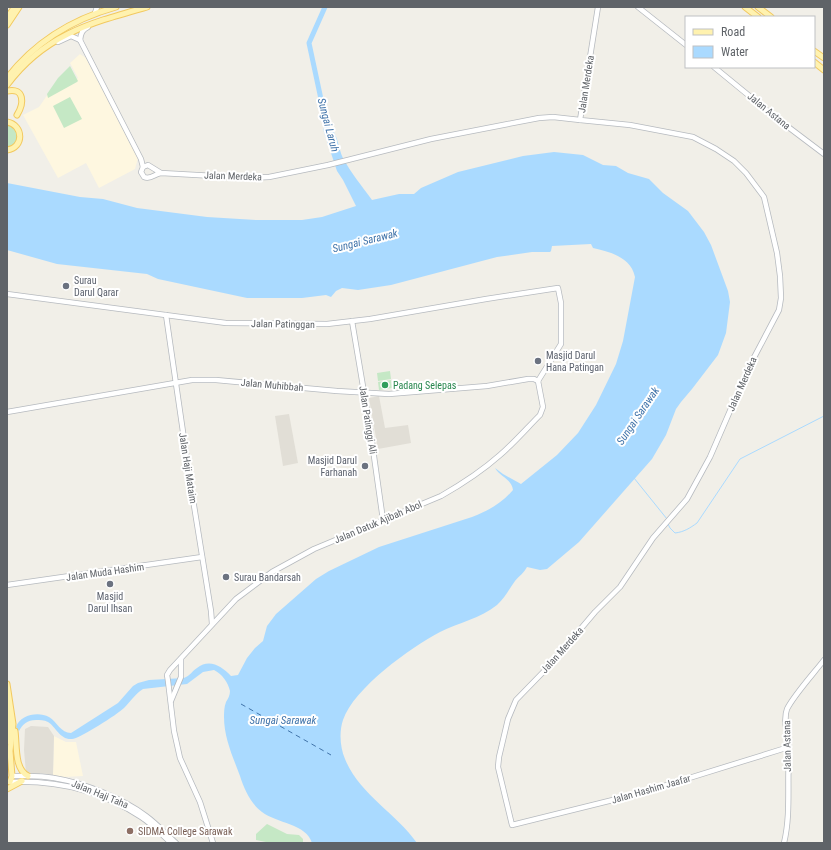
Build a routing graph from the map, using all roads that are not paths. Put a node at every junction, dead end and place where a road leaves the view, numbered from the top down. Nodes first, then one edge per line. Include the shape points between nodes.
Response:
1 (15, 7) edge
2 (19, 7) edge
3 (97, 7) edge
4 (116, 7) edge
5 (147, 7) edge
6 (598, 7) edge
7 (638, 7) edge
8 (745, 7) edge
9 (758, 7) edge
10 (95, 13) junction
11 (757, 16) edge
12 (770, 16) edge
13 (7, 18) edge
14 (103, 20) junction
15 (7, 25) edge
16 (80, 40) junction
17 (52, 43) junction
18 (685, 44) edge
19 (815, 52) edge
20 (824, 58) edge
21 (815, 63) edge
22 (715, 68) edge
23 (824, 70) edge
24 (7, 78) edge
25 (7, 85) edge
26 (7, 91) edge
27 (17, 115) dead end
28 (580, 120) junction
29 (7, 122) edge
30 (7, 150) edge
31 (824, 154) edge
32 (146, 166) junction
33 (154, 172) junction
34 (7, 294) edge
35 (166, 315) junction
36 (352, 321) junction
37 (176, 382) junction
38 (538, 382) junction
39 (364, 393) junction
40 (7, 412) edge
41 (383, 520) junction
42 (202, 557) junction
43 (7, 585) edge
44 (211, 612) junction
45 (218, 618) junction
46 (212, 624) junction
47 (181, 659) junction
48 (824, 660) edge
49 (7, 684) edge
50 (171, 702) junction
51 (7, 705) edge
52 (13, 724) junction
53 (7, 742) edge
54 (788, 748) junction
55 (28, 776) junction
56 (9, 780) edge
57 (22, 781) junction
58 (7, 789) edge
59 (512, 825) joint
60 (171, 843) edge
61 (176, 843) edge
62 (214, 843) edge
63 (784, 843) edge

1 - 13 main road
2 - 15 main road
3 - 10 street
4 - 10 main road
5 - 14 main road
6 - 28 street, Jalan Merdeka
7 - 18 street
8 - 11 main road
9 - 12 main road
10 - 24 main road via 46,39 26,55
14 - 16 street via 82,31
14 - 17 main road via 69,32
16 - 17 street via 71,36
16 - 32 street
17 - 25 main road via 22,68
19 - 20 main road
21 - 23 main road
22 - 31 street, Jalan Astana
26 - 27 main road via 14,90 22,98 22,107
28 - 33 street, Jalan Merdeka via 539,118 431,139 291,174 259,178
28 - 59 street, Jalan Merdeka via 630,125 694,137 734,161 764,197 777,253 781,298 779,310 749,367 705,468 687,499 661,529 620,587 516,700 507,723 498,767
29 - 30 main road via 16,126 20,135 16,147
32 - 33 street via 152,166
32 - 33 street via 142,172 144,177 150,178
34 - 35 street, Jalan Patinggan
35 - 36 street, Jalan Patinggan via 242,324 327,324
35 - 37 street, Jalan Haji Mataim
36 - 38 street, Jalan Patinggan via 558,288 561,303 561,344
36 - 39 street, Jalan Patinggi Ali
37 - 39 street, Jalan Muhibbah via 216,380
37 - 40 street, Jalan Muhibbah
37 - 42 street, Jalan Haji Mataim
38 - 39 street, Jalan Muhibbah via 528,379 439,391
38 - 41 street, Jalan Datuk Ajibah Abol via 542,412 500,455 441,496
39 - 41 street, Jalan Patinggi Ali
41 - 45 street, Jalan Datuk Ajibah Abol via 314,549 272,572 243,593
42 - 43 street, Jalan Muda Hashim
42 - 44 street, Jalan Haji Mataim
44 - 45 street
44 - 46 street, Jalan Haji Mataim
45 - 46 street, Jalan Datuk Ajibah Abol
46 - 47 street, Jalan Datuk Ajibah Abol
47 - 50 street via 181,677
47 - 50 street, Jalan Datuk Ajibah Abol via 168,675
48 - 54 street, Jalan Astana via 788,709
49 - 52 main road
50 - 62 street, Jalan Datuk Ajibah Abol via 180,758 200,802
51 - 53 main road
52 - 55 main road via 19,764 22,772
52 - 56 main road
54 - 59 street, Jalan Hashim Jaafar via 641,792
54 - 63 street, Jalan Astana via 788,824
55 - 56 street, Jalan Haji Taha
55 - 61 street, Jalan Haji Taha via 72,781 121,801 146,817
56 - 57 street, Jalan Haji Taha
57 - 58 main road
57 - 60 street, Jalan Haji Taha via 69,786 106,798 141,817

